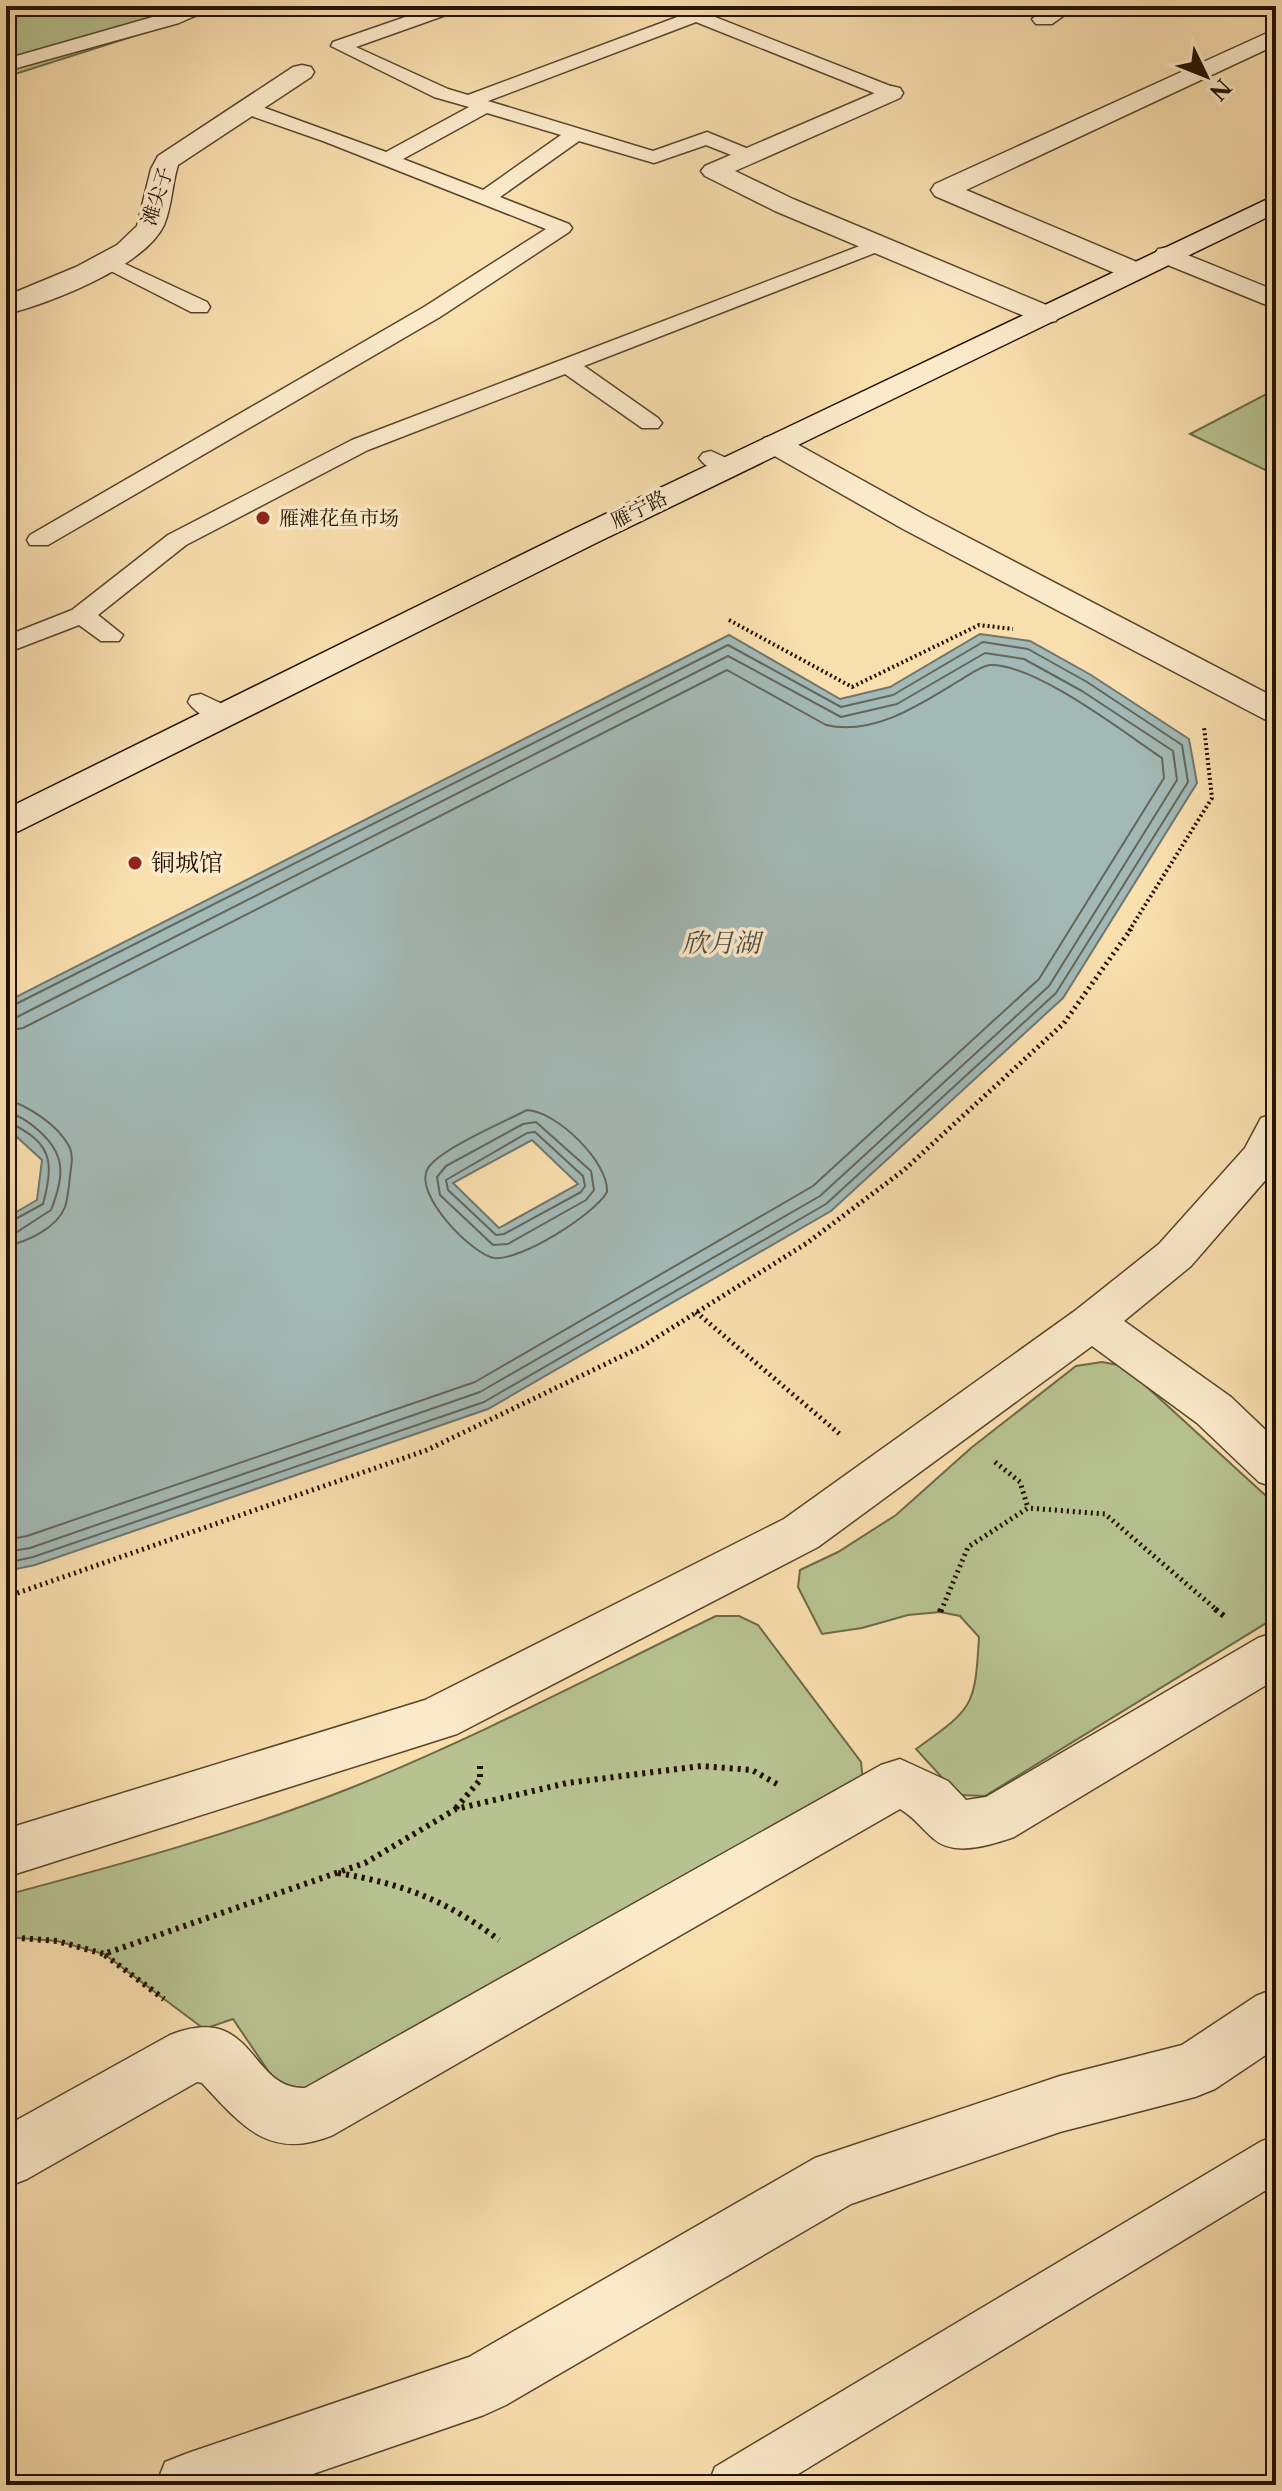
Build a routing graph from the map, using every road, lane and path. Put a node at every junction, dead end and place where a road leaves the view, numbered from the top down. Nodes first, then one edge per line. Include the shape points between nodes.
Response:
1 (208, 6) edge
2 (454, 6) edge
3 (672, 6) edge
4 (1065, 6) edge
5 (696, 16) junction
6 (1044, 19) dead end
7 (1276, 36) edge
8 (6, 65) edge
9 (302, 72) dead end
10 (891, 93) joint
11 (478, 104) junction
12 (247, 108) junction
13 (576, 134) junction
14 (749, 156) junction
15 (387, 159) junction
16 (485, 198) junction
17 (1276, 203) edge
18 (878, 245) junction
19 (1168, 255) junction
20 (108, 262) junction
21 (1134, 271) junction
22 (1276, 301) edge
23 (6, 306) edge
24 (199, 307) dead end
25 (1046, 315) junction
26 (568, 365) junction
27 (650, 423) dead end
28 (775, 444) junction
29 (39, 540) dead end
30 (81, 615) junction
31 (729, 620) dead end
32 (1025, 630) dead end
33 (110, 635) dead end
34 (6, 645) edge
35 (1276, 712) edge
36 (1204, 722) dead end
37 (6, 823) edge
38 (1276, 1128) edge
39 (696, 1312) junction
40 (1092, 1322) junction
41 (1276, 1469) edge
42 (885, 1473) junction
43 (6, 1597) edge
44 (940, 1612) dead end
45 (1273, 1654) edge
46 (830, 1822) junction
47 (6, 1853) edge
48 (337, 1873) junction
49 (6, 1937) edge
50 (540, 1986) junction
51 (1276, 2015) edge
52 (6, 2158) edge
53 (1276, 2158) edge
54 (188, 2485) edge
55 (733, 2485) edge

1 - 8 lane
2 - 11 lane via 340,46 441,93
3 - 5 lane
4 - 6 street
5 - 10 lane
5 - 11 lane
7 - 21 street via 944,190
9 - 12 street, 滩尖子
10 - 14 street
11 - 13 lane
11 - 15 lane
12 - 15 lane
12 - 20 street, 滩尖子 via 167,161 150,226 140,242
13 - 14 lane via 654,157 707,138
13 - 16 lane
14 - 18 street via 714,171
15 - 16 lane
16 - 29 lane via 562,228 432,312
17 - 19 street, 雁宁路
18 - 25 street
18 - 26 lane
19 - 21 street, 雁宁路
19 - 22 street
20 - 23 street, 滩尖子
20 - 24 lane
21 - 25 street, 雁宁路
25 - 28 street, 雁宁路
26 - 27 lane
26 - 30 lane via 345,452 177,540
28 - 35 street
28 - 37 street, 雁宁路 via 719,462 212,708
30 - 33 lane
30 - 34 lane
31 - 32 path via 852,687 979,625
36 - 39 path via 1212,798 1113,957 1064,1023 904,1170 807,1243
38 - 40 street via 1262,1156 1175,1255
39 - 42 path
39 - 43 path via 643,1346 427,1450
40 - 41 street via 1214,1410
40 - 42 street
42 - 47 street via 801,1533 439,1718
44 - 45 path via 968,1547 1028,1508 1105,1514
45 - 46 street via 995,1820 955,1825 929,1798 900,1782
46 - 48 path via 800,1796 752,1770 701,1766 567,1783 456,1809 365,1863
46 - 50 street
48 - 49 path via 104,1954 57,1941
48 - 50 path via 395,1882 437,1897 517,1955
50 - 52 street via 305,2117 277,2115 212,2054 190,2055
51 - 54 street via 1195,2069 1060,2104 836,2179 484,2383
53 - 55 lane

